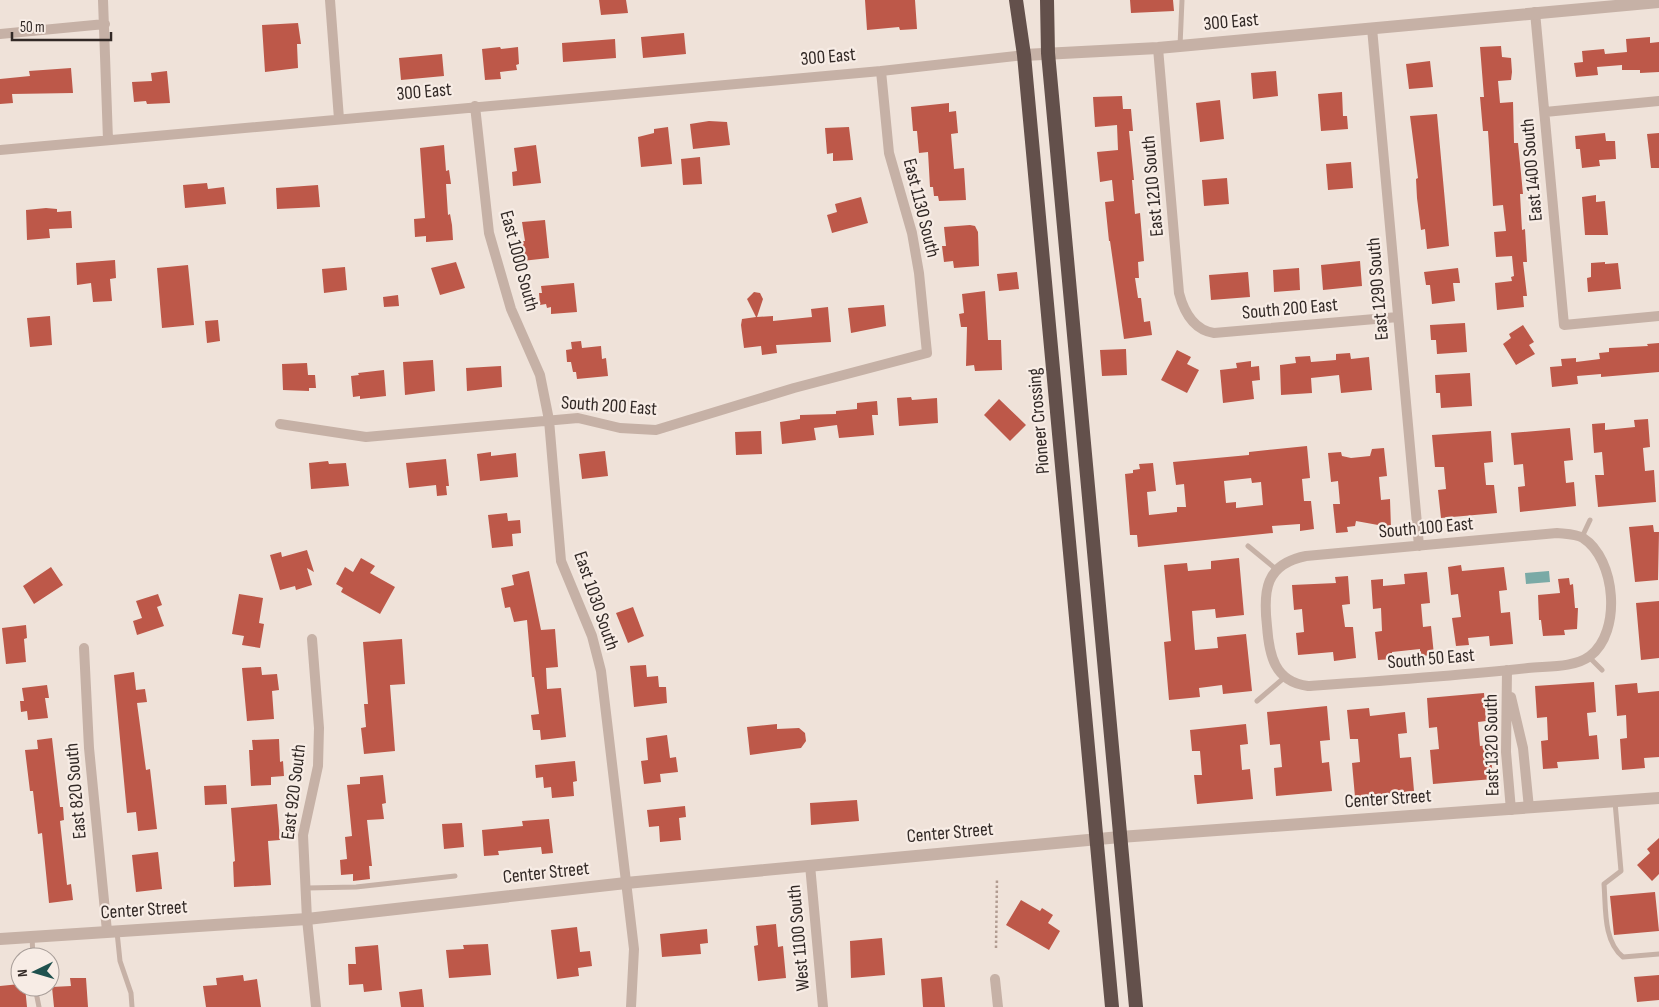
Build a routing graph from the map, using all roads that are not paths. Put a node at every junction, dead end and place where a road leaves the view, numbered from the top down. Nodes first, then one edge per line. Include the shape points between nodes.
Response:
1 (103, 0) edge
2 (330, 0) edge
3 (1016, 0) edge
4 (1047, 0) edge
5 (1182, 0) edge
6 (1659, 2) edge
7 (1535, 12) junction
8 (105, 24) junction
9 (1372, 28) junction
10 (0, 34) edge
11 (1180, 46) junction
12 (1158, 48) junction
13 (1048, 53) junction
14 (1024, 55) junction
15 (881, 71) junction
16 (1659, 101) edge
17 (475, 106) junction
18 (1545, 112) junction
19 (339, 119) junction
20 (108, 140) junction
21 (0, 150) edge
22 (1659, 316) edge
23 (1398, 317) junction
24 (1190, 319) joint
25 (927, 353) joint
26 (549, 420) junction
27 (280, 424) dead end
28 (1590, 520) dead end
29 (1581, 537) junction
30 (1248, 546) dead end
31 (1419, 546) junction
32 (1277, 570) junction
33 (312, 639) dead end
34 (84, 648) dead end
35 (1589, 657) junction
36 (1507, 670) junction
37 (1602, 670) dead end
38 (1282, 674) junction
39 (1508, 684) junction
40 (1257, 701) dead end
41 (1659, 798) edge
42 (1615, 802) junction
43 (1529, 808) junction
44 (1511, 810) junction
45 (1120, 837) junction
46 (1096, 839) junction
47 (810, 865) junction
48 (454, 876) dead end
49 (626, 883) junction
50 (307, 888) junction
51 (307, 919) junction
52 (112, 930) junction
53 (32, 937) junction
54 (0, 939) edge
55 (32, 947) edge
56 (1659, 954) edge
57 (995, 979) dead end
58 (132, 1007) edge
59 (316, 1007) edge
60 (630, 1007) edge
61 (823, 1007) edge
62 (998, 1007) edge
63 (1112, 1007) edge
64 (1136, 1007) edge

1 - 8 street
2 - 19 street
3 - 14 highway, Pioneer Crossing
4 - 13 highway
5 - 11 lane
6 - 7 street, 300 East
7 - 9 street, 300 East
7 - 18 street, East 1400 South
8 - 10 street
8 - 20 street
9 - 11 street, 300 East
9 - 23 street, East 1290 South
11 - 12 street, 300 East
12 - 13 street, 300 East
12 - 24 street, East 1210 South via 1179,293
13 - 14 street, 300 East
13 - 45 highway
14 - 15 street, 300 East
14 - 46 highway, Pioneer Crossing
15 - 17 street, 300 East
15 - 25 street, East 1130 South via 889,153 912,233
16 - 18 street
17 - 19 street, 300 East
17 - 26 street, East 1000 South via 489,233 511,309 540,375
18 - 22 street, East 1400 South via 1564,325
19 - 20 street, 300 East
20 - 21 street, 300 East
23 - 24 street, South 200 East via 1214,333 1201,329
23 - 31 street, East 1290 South
25 - 26 street, South 200 East via 794,388 656,430 620,428 578,418
26 - 27 street, South 200 East via 366,437
26 - 49 street, East 1030 South via 561,561 592,636 601,671
28 - 29 lane
29 - 31 street, South 100 East via 1557,533
29 - 35 street via 1603,562 1611,594 1607,634
30 - 32 lane
31 - 32 street, South 100 East via 1296,558
32 - 38 street via 1270,579 1264,600 1269,651
33 - 50 street, East 920 South via 319,728 318,766 303,835
34 - 52 street, East 820 South via 89,748
35 - 36 street, South 50 East via 1575,663
35 - 37 lane
36 - 38 street, South 50 East via 1308,686
36 - 39 street
38 - 40 lane
39 - 43 street, East 1320 South via 1524,748
39 - 44 street, East 1320 South via 1506,752
41 - 42 street, Center Street
42 - 43 street, Center Street
42 - 56 lane via 1621,870 1604,884 1609,940 1622,958
43 - 44 street, Center Street
44 - 45 street, Center Street
45 - 46 street, Center Street
45 - 64 highway
46 - 47 street, Center Street
46 - 63 highway, Pioneer Crossing
47 - 49 street, Center Street
47 - 61 street, West 1100 South
48 - 50 lane via 356,887
49 - 51 street, Center Street
49 - 60 street, East 1030 South via 634,949
50 - 51 street, East 920 South
51 - 52 street, Center Street
51 - 59 street, East 920 South
52 - 53 street, Center Street
52 - 58 lane
53 - 54 street, Center Street
53 - 55 lane
57 - 62 street

